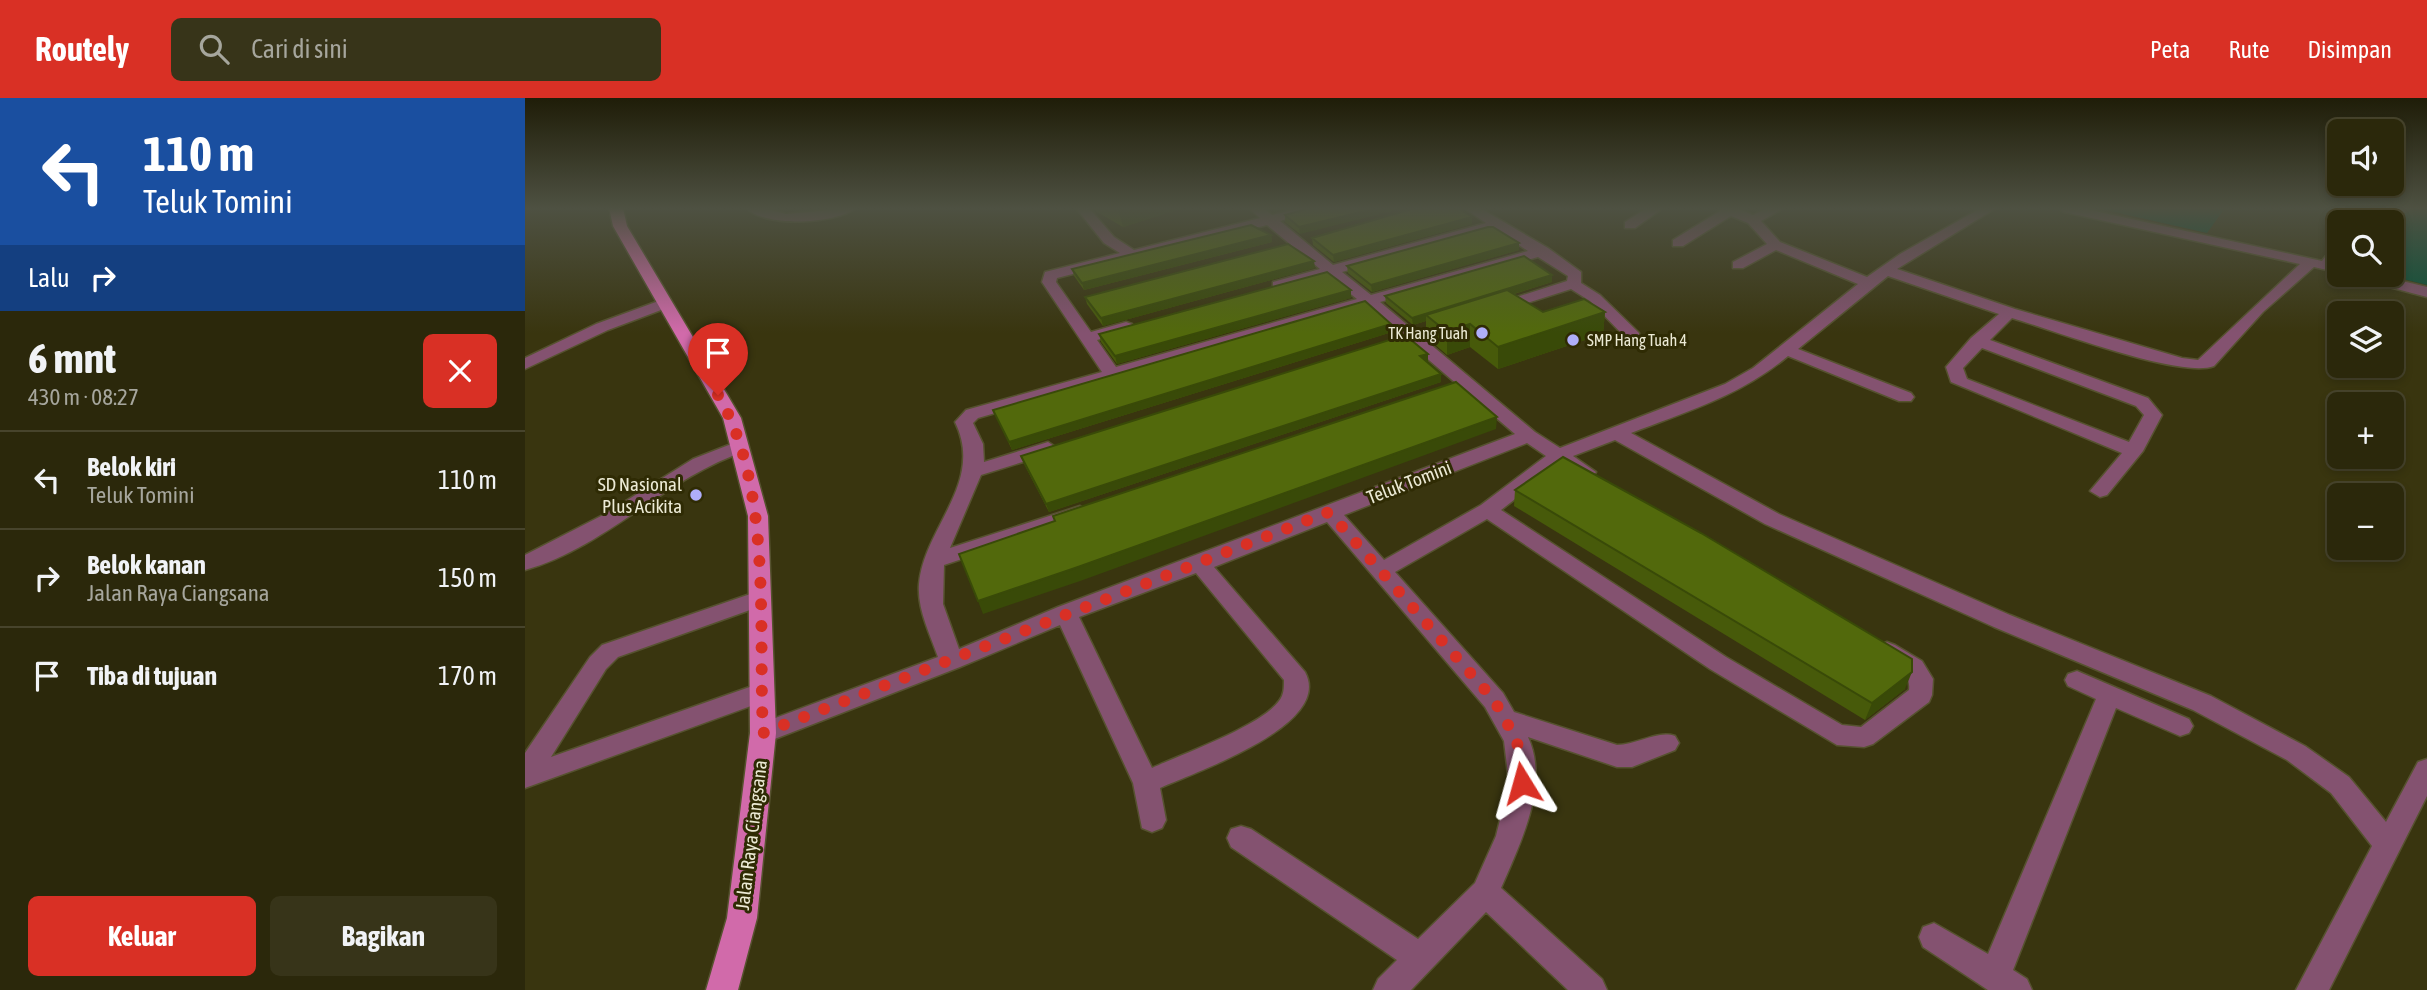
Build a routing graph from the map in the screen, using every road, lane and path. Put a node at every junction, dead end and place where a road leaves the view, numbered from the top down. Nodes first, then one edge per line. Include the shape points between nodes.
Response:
1 (633, 250) edge
2 (1124, 250) edge
3 (1145, 250) edge
4 (1297, 250) edge
5 (1405, 250) edge
6 (1766, 250) edge
7 (1786, 250) edge
8 (1918, 250) edge
9 (2251, 250) edge
10 (1543, 251) joint
11 (1131, 254) junction
12 (1738, 265) dead end
13 (2325, 266) edge
14 (1331, 270) junction
15 (1888, 271) junction
16 (1868, 283) junction
17 (1573, 284) junction
18 (2404, 286) edge
19 (1267, 288) edge
20 (2427, 292) edge
21 (1365, 300) junction
22 (664, 304) junction
23 (1485, 312) edge
24 (2009, 312) junction
25 (1139, 324) edge
26 (1434, 328) edge
27 (1633, 336) dead end
28 (1087, 338) junction
29 (1402, 338) junction
30 (1977, 341) junction
31 (1784, 349) junction
32 (525, 364) edge
33 (1111, 372) junction
34 (1467, 382) junction
35 (1447, 388) edge
36 (1905, 397) dead end
37 (1618, 434) junction
38 (1528, 436) junction
39 (1066, 442) edge
40 (739, 447) junction
41 (2134, 452) junction
42 (1559, 455) junction
43 (974, 471) junction
44 (1602, 481) edge
45 (2100, 491) dead end
46 (1097, 506) edge
47 (1488, 510) junction
48 (1329, 512) junction
49 (933, 561) junction
50 (525, 563) edge
51 (1200, 565) junction
52 (1380, 571) junction
53 (759, 599) junction
54 (1066, 613) junction
55 (1868, 640) edge
56 (952, 661) junction
57 (2077, 680) dead end
58 (761, 692) junction
59 (2109, 696) junction
60 (1504, 719) junction
61 (2179, 726) dead end
62 (763, 733) junction
63 (1666, 743) dead end
64 (2427, 770) edge
65 (525, 776) edge
66 (1146, 783) junction
67 (1152, 820) dead end
68 (1241, 838) dead end
69 (2388, 845) junction
70 (1485, 892) junction
71 (1934, 937) dead end
72 (1421, 958) junction
73 (2005, 983) edge
74 (722, 990) edge
75 (1389, 990) edge
76 (1591, 990) edge
77 (2312, 990) edge

1 - 22 main road, Jalan Raya Ciangsana
2 - 11 street
3 - 11 street
4 - 14 street
5 - 14 street
6 - 12 street
7 - 16 street
8 - 15 street
9 - 13 street
10 - 17 street via 1572,270 1577,278
10 - 21 street
11 - 28 street via 1050,275 1049,282 1070,301
13 - 24 street via 2258,309 2200,365
14 - 19 street
14 - 21 street
15 - 16 street
15 - 24 street
16 - 31 street
17 - 23 street
17 - 27 street via 1595,298
18 - 20 street
21 - 29 street
21 - 33 street
22 - 32 street via 601,327
22 - 40 main road, Jalan Raya Ciangsana via 732,418
24 - 30 street
25 - 28 street
26 - 29 street
28 - 33 street
29 - 34 street
30 - 41 street via 2146,405 2153,415
30 - 41 street via 1954,367 1965,386
31 - 36 street
31 - 37 street via 1759,372 1731,388
33 - 43 street via 972,414 964,422 974,447
34 - 35 street
34 - 38 street
37 - 42 street
37 - 69 street via 1772,519 2214,709 2296,753 2340,785
38 - 42 street
38 - 48 street, Teluk Tomini
39 - 43 street
40 - 50 street via 691,468 640,502
40 - 53 main road, Jalan Raya Ciangsana via 758,516
41 - 45 street
42 - 44 street
42 - 47 street
43 - 49 street
46 - 49 street
47 - 52 street
47 - 55 street via 1837,736 1864,737 1875,732 1920,695 1923,686 1916,668
48 - 51 street, Teluk Tomini
48 - 52 street
49 - 56 street via 930,603
51 - 54 street, Teluk Tomini
51 - 66 street via 1296,678 1298,689 1286,713 1269,725
52 - 60 street via 1494,700
53 - 58 main road, Jalan Raya Ciangsana
53 - 65 street via 610,651
54 - 56 street, Teluk Tomini
54 - 66 street
56 - 62 street, Teluk Tomini
57 - 59 street
58 - 62 main road, Jalan Raya Ciangsana
58 - 65 street
59 - 61 street
59 - 73 street
60 - 63 street via 1617,756 1632,756
60 - 70 street via 1517,741 1522,783 1510,836
62 - 74 main road, Jalan Raya Ciangsana via 742,918
64 - 69 street
66 - 67 street
68 - 72 street
69 - 77 street
70 - 72 street
70 - 76 street
71 - 73 street
72 - 75 street

